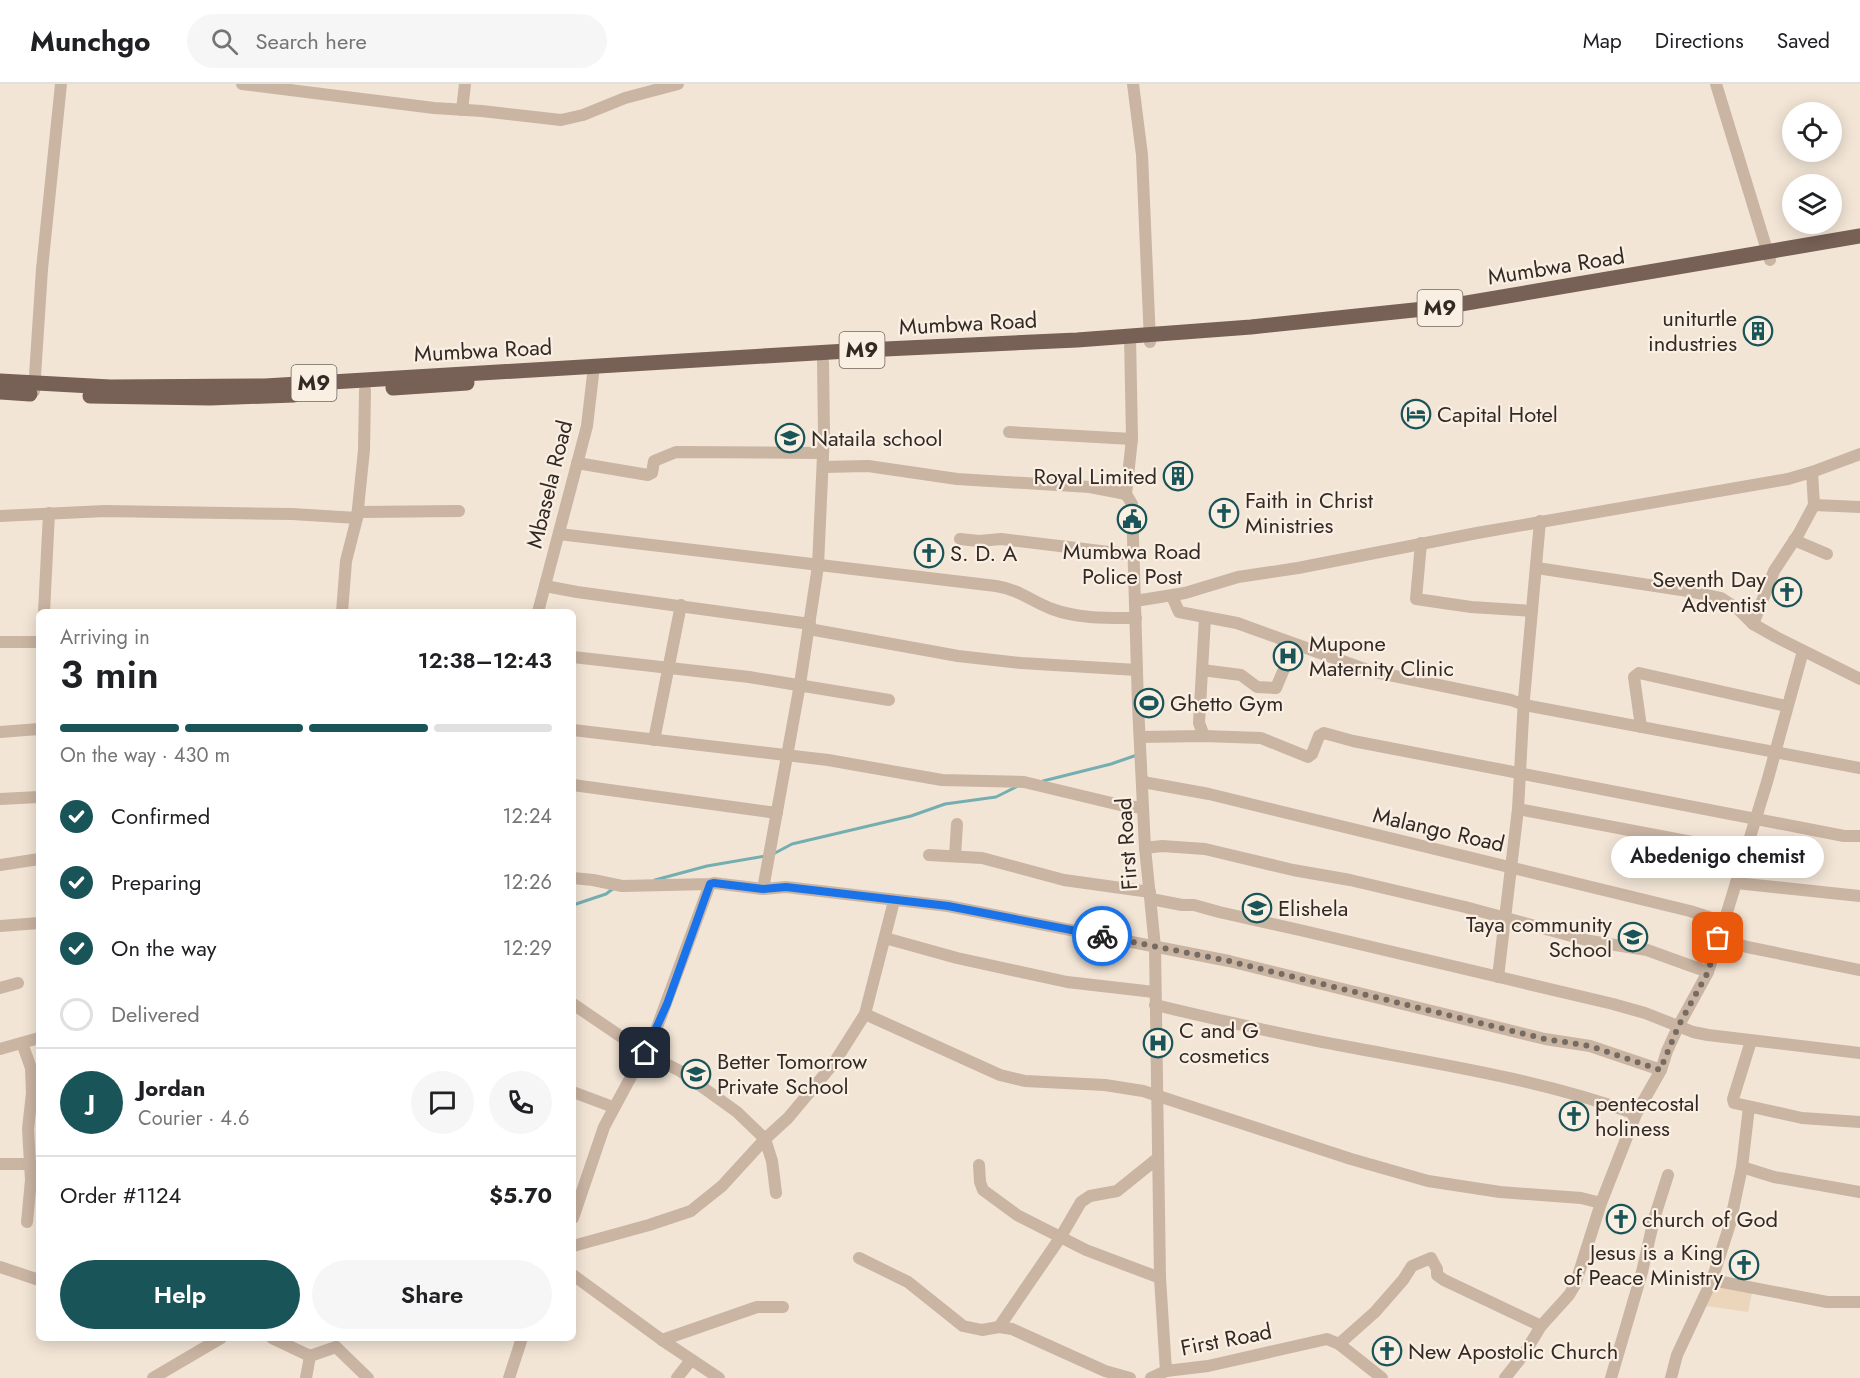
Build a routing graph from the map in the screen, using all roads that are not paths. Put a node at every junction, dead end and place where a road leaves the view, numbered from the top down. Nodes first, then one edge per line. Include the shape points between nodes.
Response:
1 (61, 84) edge
2 (242, 84) edge
3 (465, 84) edge
4 (678, 84) edge
5 (1133, 84) edge
6 (1716, 84) edge
7 (462, 110) junction
8 (1860, 236) edge
9 (1860, 245) edge
10 (1769, 256) junction
11 (1130, 339) junction
12 (1149, 339) junction
13 (823, 362) junction
14 (594, 371) junction
15 (0, 381) edge
16 (34, 389) junction
17 (365, 390) junction
18 (0, 392) edge
19 (1009, 432) dead end
20 (1132, 439) junction
21 (823, 453) junction
22 (1860, 454) edge
23 (577, 463) junction
24 (823, 467) junction
25 (1812, 472) junction
26 (1126, 494) junction
27 (1814, 505) junction
28 (1860, 507) edge
29 (459, 511) dead end
30 (49, 513) junction
31 (357, 515) junction
32 (0, 516) edge
33 (1540, 522) junction
34 (559, 534) junction
35 (960, 539) dead end
36 (1794, 540) junction
37 (1421, 543) junction
38 (1827, 554) dead end
39 (1134, 555) junction
40 (818, 566) junction
41 (1537, 568) junction
42 (545, 586) junction
43 (1172, 596) junction
44 (1136, 601) junction
45 (681, 605) junction
46 (44, 609) edge
47 (342, 609) edge
48 (539, 609) edge
49 (1532, 611) junction
50 (1136, 618) junction
51 (1205, 618) junction
52 (1753, 624) junction
53 (810, 627) junction
54 (0, 642) edge
55 (36, 642) edge
56 (1803, 651) junction
57 (576, 657) edge
58 (669, 667) junction
59 (1137, 669) junction
60 (1284, 669) dead end
61 (1202, 670) junction
62 (1860, 679) edge
63 (800, 684) junction
64 (889, 700) dead end
65 (1524, 705) junction
66 (1786, 706) junction
67 (1641, 727) junction
68 (36, 729) edge
69 (576, 730) edge
70 (0, 732) edge
71 (1204, 735) junction
72 (1140, 736) junction
73 (654, 740) junction
74 (1775, 750) junction
75 (787, 756) junction
76 (1860, 768) edge
77 (1519, 772) junction
78 (1143, 782) junction
79 (576, 785) edge
80 (36, 797) edge
81 (0, 799) edge
82 (1143, 808) junction
83 (1518, 809) junction
84 (777, 813) junction
85 (1756, 818) junction
86 (957, 824) dead end
87 (1860, 836) edge
88 (1145, 848) junction
89 (1746, 852) junction
90 (929, 855) dead end
91 (955, 856) junction
92 (36, 859) edge
93 (0, 865) edge
94 (1511, 867) junction
95 (576, 878) edge
96 (1737, 883) junction
97 (710, 884) junction
98 (763, 889) junction
99 (1151, 895) junction
100 (1860, 896) edge
101 (894, 901) junction
102 (1506, 919) junction
103 (1724, 922) junction
104 (36, 923) edge
105 (0, 926) edge
106 (885, 938) junction
107 (1718, 938) junction
108 (1155, 947) junction
109 (1860, 970) edge
110 (1708, 972) junction
111 (1498, 977) junction
112 (18, 983) dead end
113 (0, 988) edge
114 (1155, 992) junction
115 (1155, 1005) junction
116 (576, 1006) edge
117 (865, 1014) junction
118 (1679, 1025) junction
119 (36, 1039) edge
120 (1751, 1041) junction
121 (22, 1043) junction
122 (0, 1049) edge
123 (645, 1053) junction
124 (1860, 1053) edge
125 (1660, 1070) junction
126 (576, 1093) edge
127 (1156, 1094) junction
128 (613, 1107) junction
129 (1749, 1107) junction
130 (1636, 1114) junction
131 (1860, 1122) edge
132 (765, 1139) junction
133 (1158, 1158) junction
134 (0, 1164) edge
135 (30, 1164) junction
136 (979, 1165) dead end
137 (1742, 1167) junction
138 (1668, 1175) dead end
139 (1860, 1192) edge
140 (776, 1193) dead end
141 (1601, 1203) junction
142 (576, 1209) edge
143 (27, 1222) dead end
144 (1060, 1238) junction
145 (576, 1245) edge
146 (859, 1258) dead end
147 (0, 1267) edge
148 (576, 1277) edge
149 (1160, 1278) junction
150 (36, 1279) edge
151 (1712, 1280) junction
152 (1860, 1302) edge
153 (783, 1307) dead end
154 (1541, 1326) junction
155 (999, 1327) junction
156 (662, 1340) junction
157 (216, 1341) edge
158 (278, 1341) edge
159 (521, 1341) edge
160 (337, 1343) edge
161 (1339, 1344) junction
162 (310, 1356) junction
163 (691, 1360) junction
164 (1171, 1371) junction
165 (153, 1378) edge
166 (306, 1378) edge
167 (368, 1378) edge
168 (509, 1378) edge
169 (677, 1378) edge
170 (720, 1378) edge
171 (1130, 1378) edge
172 (1151, 1378) edge
173 (1190, 1378) edge
174 (1382, 1378) edge
175 (1504, 1378) edge
176 (1611, 1378) edge
177 (1671, 1378) edge

1 - 16 street
2 - 7 street
3 - 7 street
4 - 7 street via 561,120
5 - 12 street via 1142,155
6 - 10 street
8 - 10 main road, Mumbwa Road / M9
9 - 10 main road, Mumbwa Road / M9
10 - 12 main road, Mumbwa Road / M9 via 1443,307
11 - 12 main road, Mumbwa Road / M9
11 - 13 main road, Mumbwa Road / M9
11 - 14 main road, Mumbwa Road / M9
11 - 20 street, First Road
13 - 14 main road, Mumbwa Road / M9
13 - 21 street
14 - 16 main road, Mumbwa Road / M9 via 265,386
14 - 17 main road, Mumbwa Road / M9
14 - 23 street, Mbasela Road via 587,426
15 - 16 main road, Mumbwa Road / M9
16 - 17 main road, Mumbwa Road / M9 via 189,399
16 - 18 main road, Mumbwa Road / M9
17 - 31 street
19 - 20 street
20 - 26 street, First Road
21 - 23 street via 676,452 654,461 648,475
21 - 24 street
22 - 25 street
23 - 34 street, Mbasela Road
24 - 26 street via 868,466 957,479 1090,487
24 - 40 street
25 - 27 street
25 - 33 street
26 - 39 street, First Road via 1132,504
27 - 28 street
27 - 36 street
29 - 31 street
30 - 31 street
30 - 32 street
30 - 46 street
31 - 47 street via 346,561
33 - 37 street
33 - 41 street
34 - 40 street
34 - 42 street, Mbasela Road
35 - 39 street via 1001,539
36 - 38 street
36 - 52 street via 1771,578
37 - 43 street via 1238,577
37 - 49 street via 1416,599
39 - 44 street, First Road
40 - 50 street via 996,586 1016,590 1069,614
40 - 53 street
41 - 49 street
41 - 52 street via 1711,594 1730,603
42 - 45 street
42 - 48 street, Mbasela Road
43 - 44 street
43 - 51 street via 1179,612
44 - 50 street, First Road
45 - 53 street
45 - 58 street
49 - 65 street
50 - 59 street, First Road
51 - 61 street
51 - 65 street via 1237,622 1371,670
52 - 56 street
53 - 59 street via 968,658
53 - 63 street
54 - 55 street
56 - 62 street
56 - 66 street
57 - 58 street
58 - 63 street
58 - 73 street
59 - 72 street, First Road
60 - 61 street via 1276,688 1257,687 1241,675
61 - 71 street via 1199,723
63 - 64 street
63 - 75 street
65 - 67 street
65 - 77 street
66 - 67 street via 1639,673 1634,677
66 - 74 street
67 - 74 street
68 - 70 street
69 - 73 street
71 - 72 street
71 - 77 street via 1261,738 1308,757 1324,733
72 - 78 street, First Road
73 - 75 street
74 - 76 street
74 - 85 street
75 - 82 street via 942,780 1024,783
75 - 84 street
77 - 83 street
77 - 85 street
78 - 82 street, First Road
78 - 94 street, Malango Road via 1209,794
79 - 84 street
80 - 81 street
82 - 88 street, First Road
83 - 89 street
83 - 94 street
84 - 98 street
85 - 87 street
85 - 89 street
86 - 91 street
88 - 99 street, First Road
88 - 102 street via 1204,849
89 - 96 street
90 - 91 street
91 - 99 street via 982,858 1064,880
92 - 93 street
94 - 102 street
94 - 103 street, Malango Road
95 - 97 street via 622,886
96 - 100 street
96 - 103 street
97 - 98 street
97 - 123 street
98 - 101 street via 786,887
99 - 108 street, First Road
99 - 111 street
101 - 106 street
101 - 108 street via 948,906
102 - 110 street via 1590,941 1647,950
102 - 111 street
103 - 107 street
104 - 105 street
106 - 114 street via 1067,982
106 - 117 street
107 - 109 street
107 - 110 street
108 - 114 street, First Road
108 - 125 street via 1275,972 1545,1039 1590,1046
110 - 118 street
111 - 118 street via 1613,1004
112 - 113 street
114 - 115 street, First Road
115 - 127 street, First Road
115 - 130 street via 1540,1085
116 - 123 street
117 - 127 street via 1000,1075
117 - 132 street via 834,1063 789,1118
118 - 120 street via 1693,1032
118 - 125 street
119 - 121 street
120 - 124 street
120 - 129 street via 1733,1099 1734,1103
121 - 122 street
121 - 135 street via 31,1068
123 - 128 street
123 - 132 street via 722,1100
125 - 130 street
126 - 128 street
127 - 133 street, First Road
127 - 141 street via 1428,1181
128 - 142 street
129 - 131 street via 1802,1118
129 - 137 street
130 - 141 street
132 - 140 street
132 - 145 street via 722,1186 690,1210
133 - 144 street via 1117,1191 1090,1196 1081,1202
133 - 149 street, First Road
134 - 135 street
135 - 143 street
136 - 144 street via 980,1182 988,1195
137 - 139 street via 1774,1177
137 - 151 street via 1730,1224
138 - 176 street
141 - 154 street via 1575,1286
144 - 149 street
144 - 155 street
146 - 155 street via 908,1282 963,1326 982,1330
147 - 150 street
148 - 156 street
149 - 164 street, First Road
151 - 152 street via 1827,1302
151 - 177 street via 1677,1355
153 - 156 street via 757,1307
154 - 161 street via 1444,1280 1437,1275 1431,1258 1412,1266 1375,1312
154 - 175 street
155 - 171 street via 1023,1332 1105,1371
156 - 163 street
157 - 165 street
158 - 162 street
159 - 168 street
160 - 162 street
160 - 167 street
161 - 164 street, First Road via 1327,1339
161 - 174 street
162 - 166 street
163 - 169 street
163 - 170 street
164 - 172 street
164 - 173 street

